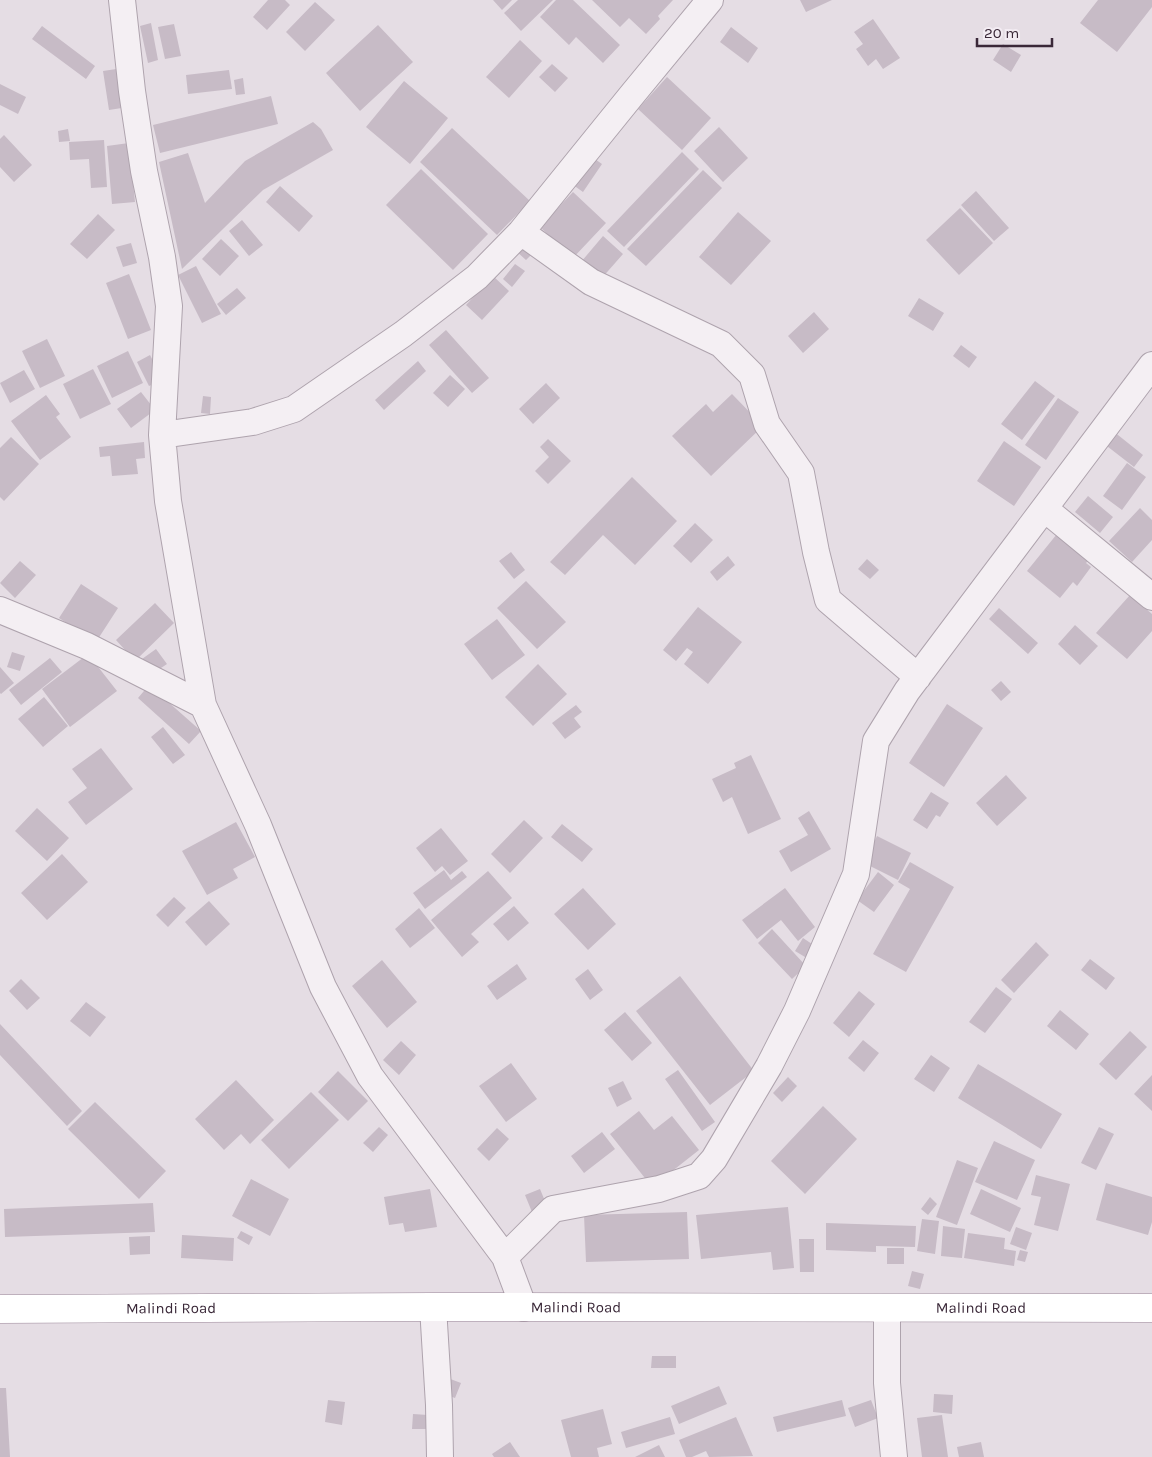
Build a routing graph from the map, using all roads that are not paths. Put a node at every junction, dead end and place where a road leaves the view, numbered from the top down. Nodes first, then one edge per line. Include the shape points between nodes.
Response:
1 (122, 0) edge
2 (710, 0) edge
3 (521, 232) junction
4 (1152, 365) edge
5 (162, 435) junction
6 (1045, 509) junction
7 (1152, 597) edge
8 (0, 610) edge
9 (918, 677) junction
10 (203, 705) junction
11 (505, 1257) junction
12 (433, 1306) junction
13 (524, 1308) junction
14 (887, 1308) junction
15 (1152, 1308) edge
16 (0, 1310) edge
17 (440, 1457) edge
18 (894, 1457) edge

1 - 5 street via 134,109 169,306
2 - 3 street
3 - 5 street via 463,288 294,409 253,422
3 - 9 street via 591,282 721,344 752,375 767,424 801,473 828,600
4 - 6 street
5 - 10 street via 168,501
6 - 7 street
6 - 9 street
8 - 10 street via 87,646
9 - 11 street via 876,741 856,874 797,1011 714,1159 699,1176 659,1189 553,1209
10 - 11 street via 258,825 323,987 370,1076
11 - 13 street
12 - 13 highway, Malindi Road
12 - 16 highway, Malindi Road
12 - 17 street
13 - 14 highway, Malindi Road
14 - 15 highway, Malindi Road
14 - 18 street via 887,1383

